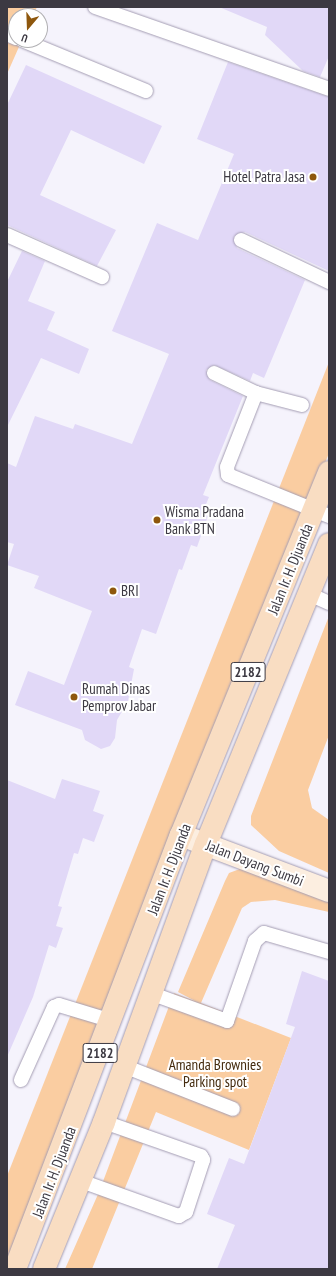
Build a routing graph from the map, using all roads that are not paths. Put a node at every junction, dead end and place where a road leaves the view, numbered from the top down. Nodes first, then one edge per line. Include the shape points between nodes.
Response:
1 (94, 7) edge
2 (41, 48) edge
3 (329, 89) edge
4 (146, 91) dead end
5 (7, 234) edge
6 (241, 240) dead end
7 (102, 277) dead end
8 (329, 282) edge
9 (214, 373) dead end
10 (256, 393) junction
11 (302, 405) dead end
12 (329, 472) edge
13 (321, 512) edge
14 (329, 544) edge
15 (309, 594) junction
16 (329, 603) edge
17 (181, 835) junction
18 (206, 844) junction
19 (329, 891) edge
20 (329, 952) edge
21 (150, 993) junction
22 (112, 1021) junction
23 (124, 1066) junction
24 (21, 1080) dead end
25 (233, 1108) dead end
26 (104, 1122) junction
27 (81, 1181) junction
28 (15, 1269) edge
29 (44, 1269) edge

1 - 3 lane
2 - 4 lane
5 - 7 lane
6 - 8 lane
9 - 10 lane
10 - 11 lane
10 - 13 lane via 227,467 228,475
12 - 13 main road, Jalan Ir. H. Djuanda / 2182
13 - 17 main road, Jalan Ir. H. Djuanda / 2182
14 - 15 main road, Jalan Ir. H. Djuanda
15 - 16 lane
15 - 18 main road, Jalan Ir. H. Djuanda / 2182
17 - 18 street, Jalan Dayang Sumbi
17 - 22 main road, Jalan Ir. H. Djuanda / 2182
18 - 19 street, Jalan Dayang Sumbi
18 - 21 main road, Jalan Ir. H. Djuanda / 2182
20 - 21 lane via 264,933 255,941 227,1021
21 - 23 main road, Jalan Ir. H. Djuanda / 2182
22 - 24 lane via 59,1005 54,1007
22 - 28 main road, Jalan Ir. H. Djuanda / 2182
23 - 25 lane
23 - 26 main road, Jalan Ir. H. Djuanda / 2182
26 - 27 main road, Jalan Ir. H. Djuanda / 2182
26 - 27 lane via 201,1156 203,1160 186,1212 179,1216
27 - 29 main road, Jalan Ir. H. Djuanda / 2182

